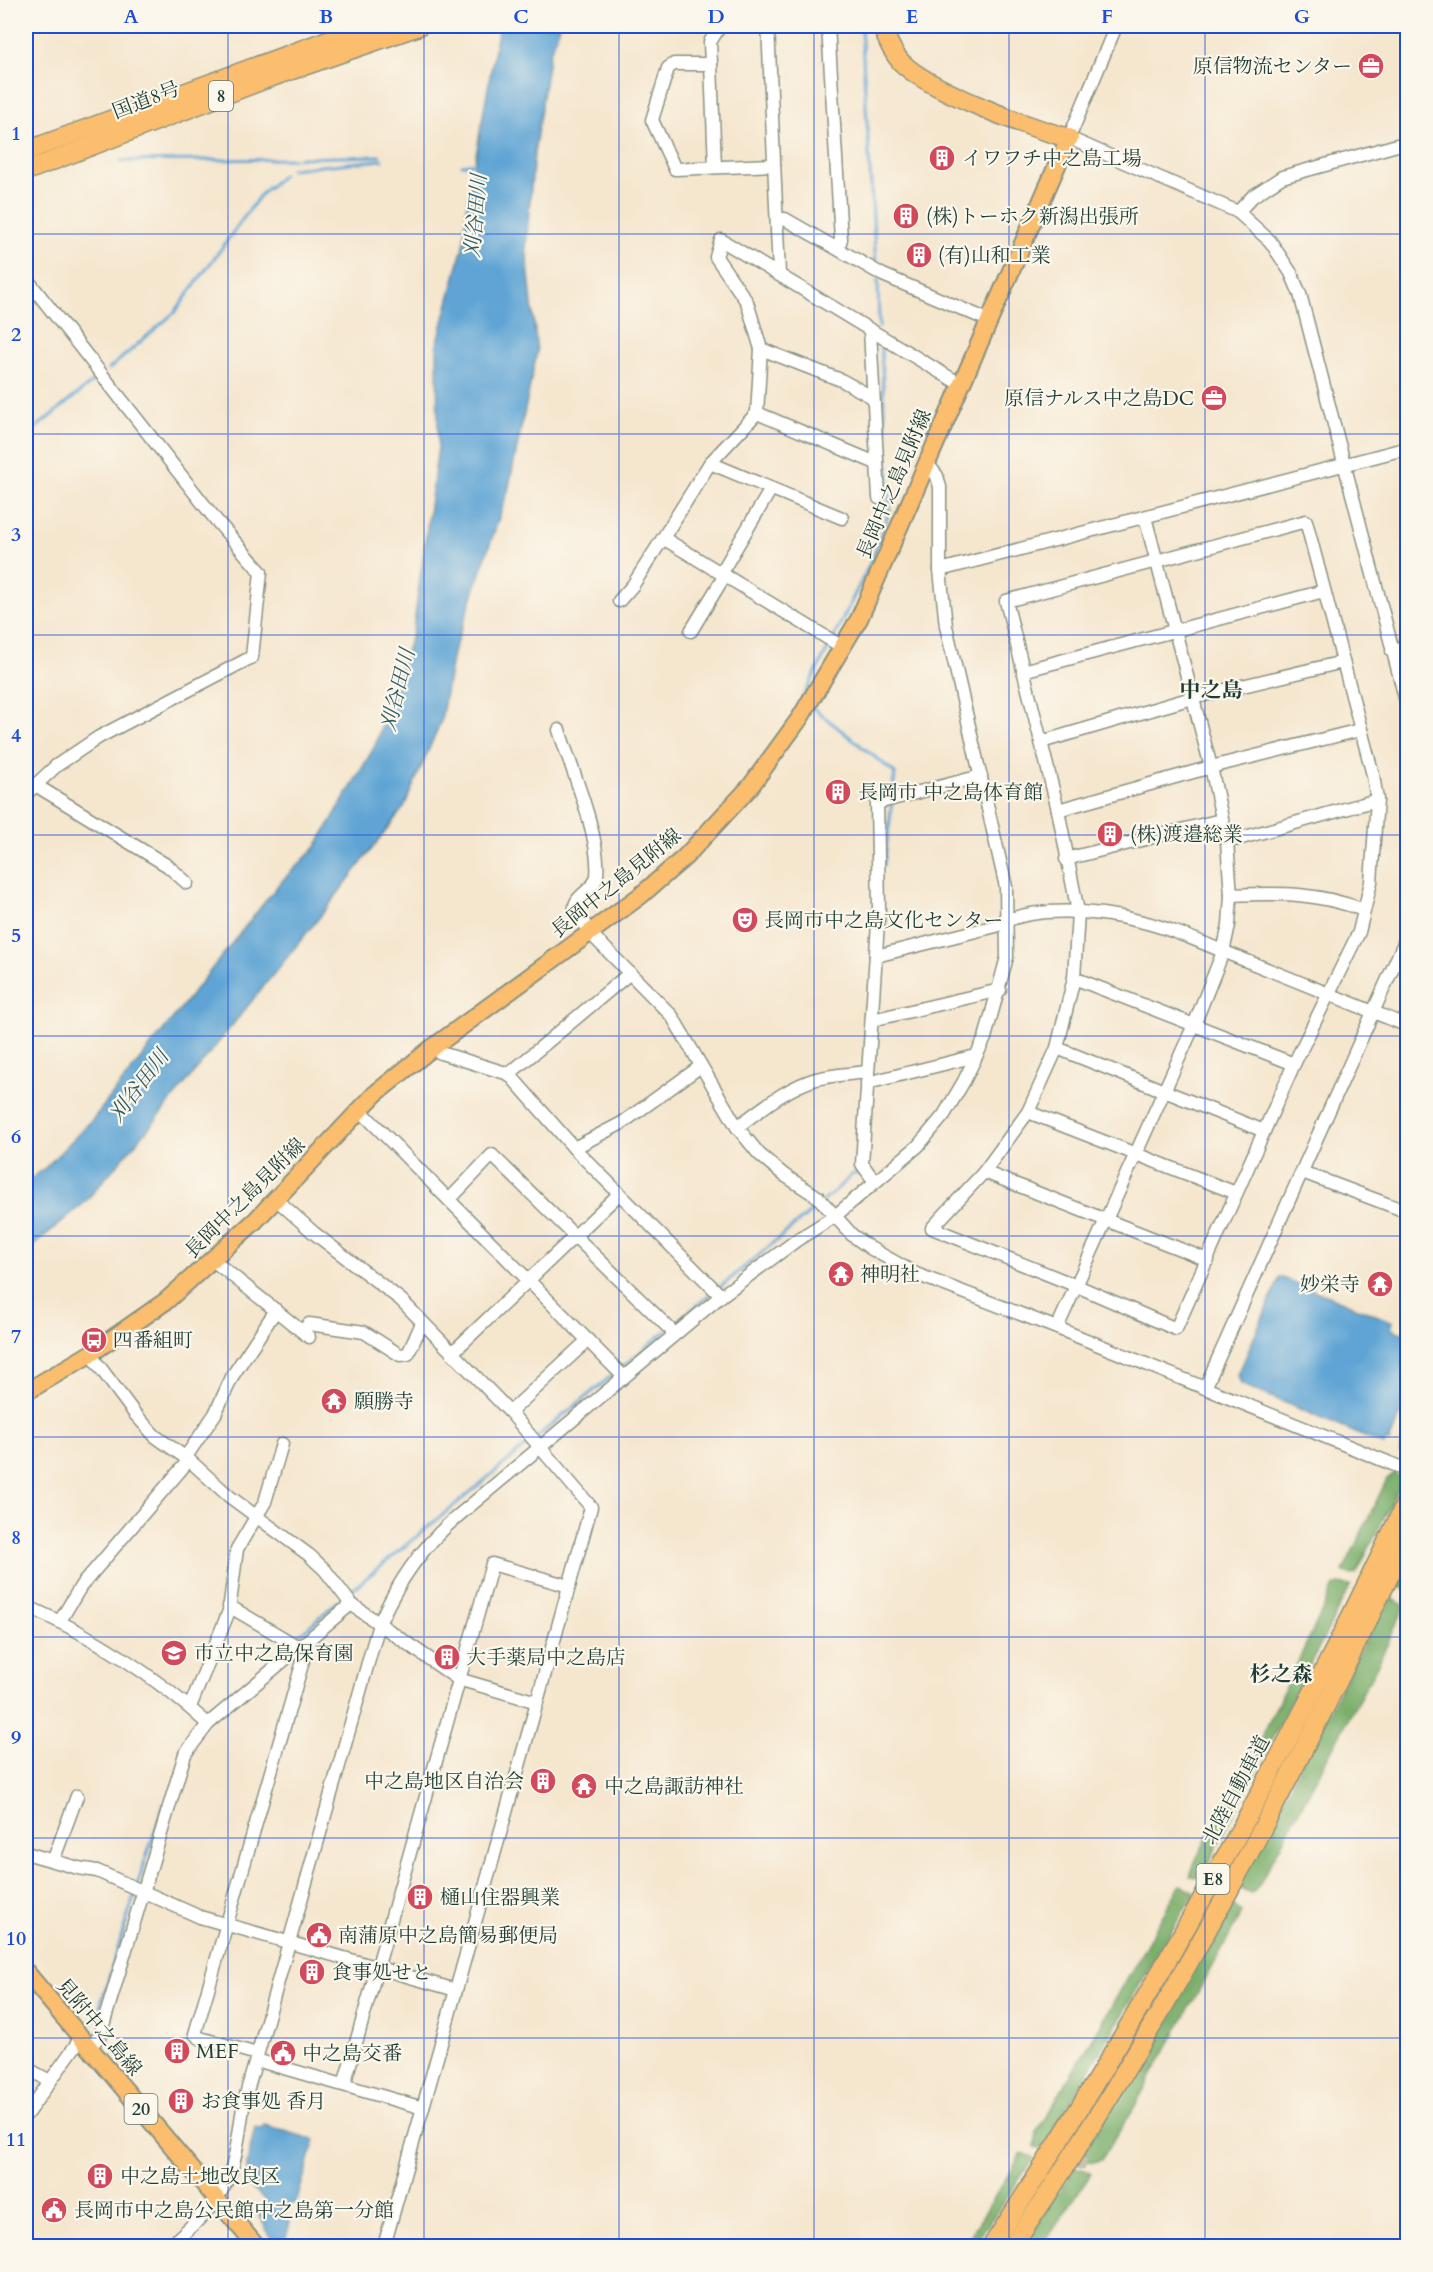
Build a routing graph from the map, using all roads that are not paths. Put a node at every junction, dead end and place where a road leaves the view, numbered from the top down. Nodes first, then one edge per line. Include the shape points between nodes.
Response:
1 (366, 26) edge
2 (419, 26) edge
3 (720, 26) edge
4 (768, 26) edge
5 (828, 26) edge
6 (882, 26) edge
7 (893, 26) edge
8 (1116, 26) edge
9 (711, 64) junction
10 (1069, 138) junction
11 (1407, 142) edge
12 (26, 151) edge
13 (774, 165) junction
14 (715, 167) junction
15 (26, 171) edge
16 (1238, 212) junction
17 (778, 219) junction
18 (838, 249) junction
19 (779, 274) junction
20 (26, 278) edge
21 (988, 320) junction
22 (870, 330) junction
23 (761, 349) junction
24 (960, 384) junction
25 (872, 397) junction
26 (757, 413) junction
27 (1407, 448) edge
28 (926, 462) junction
29 (710, 463) junction
30 (876, 463) junction
31 (1343, 465) junction
32 (771, 489) junction
33 (879, 498) dead end
34 (1144, 517) junction
35 (842, 518) dead end
36 (663, 538) junction
37 (1156, 561) junction
38 (939, 570) junction
39 (723, 574) junction
40 (1324, 591) junction
41 (619, 601) dead end
42 (691, 630) dead end
43 (1175, 630) junction
44 (1407, 647) edge
45 (844, 648) junction
46 (1392, 651) junction
47 (1342, 662) junction
48 (1023, 671) junction
49 (1192, 698) junction
50 (1407, 709) edge
51 (559, 730) dead end
52 (1360, 730) junction
53 (1041, 742) junction
54 (1211, 767) junction
55 (981, 776) junction
56 (37, 786) junction
57 (26, 794) edge
58 (1377, 800) junction
59 (1058, 810) junction
60 (1221, 820) junction
61 (1227, 842) junction
62 (1066, 859) junction
63 (187, 883) dead end
64 (1231, 895) junction
65 (1364, 910) junction
66 (1078, 912) junction
67 (1008, 918) junction
68 (591, 934) junction
69 (1407, 934) edge
70 (1223, 952) junction
71 (876, 956) junction
72 (630, 973) junction
73 (1074, 978) junction
74 (1000, 990) junction
75 (1328, 994) junction
76 (1373, 1012) junction
77 (872, 1020) junction
78 (1194, 1025) junction
79 (1407, 1026) edge
80 (432, 1048) junction
81 (1057, 1048) junction
82 (976, 1056) junction
83 (1294, 1064) junction
84 (701, 1066) junction
85 (509, 1074) junction
86 (867, 1078) junction
87 (1164, 1089) junction
88 (360, 1110) junction
89 (1028, 1112) junction
90 (737, 1127) junction
91 (1264, 1131) junction
92 (574, 1148) junction
93 (1136, 1155) junction
94 (984, 1172) junction
95 (1302, 1172) junction
96 (875, 1182) junction
97 (1236, 1193) junction
98 (618, 1195) junction
99 (276, 1199) junction
100 (449, 1200) junction
101 (1407, 1212) edge
102 (835, 1216) junction
103 (1107, 1221) junction
104 (577, 1235) junction
105 (1208, 1260) junction
106 (214, 1261) junction
107 (530, 1281) junction
108 (1077, 1286) junction
109 (721, 1296) junction
110 (276, 1310) junction
111 (422, 1323) junction
112 (1057, 1328) junction
113 (675, 1334) junction
114 (588, 1340) junction
115 (452, 1353) junction
116 (90, 1354) junction
117 (624, 1377) junction
118 (1205, 1388) junction
119 (26, 1392) edge
120 (510, 1412) junction
121 (282, 1443) dead end
122 (540, 1447) junction
123 (187, 1459) junction
124 (1407, 1470) edge
125 (1407, 1497) edge
126 (256, 1517) junction
127 (1407, 1537) edge
128 (569, 1586) junction
129 (351, 1604) junction
130 (26, 1606) edge
131 (229, 1606) junction
132 (60, 1621) junction
133 (379, 1624) junction
134 (300, 1648) junction
135 (458, 1678) junction
136 (537, 1702) junction
137 (190, 1707) junction
138 (207, 1724) junction
139 (77, 1796) dead end
140 (26, 1853) edge
141 (52, 1861) junction
142 (144, 1891) junction
143 (227, 1925) junction
144 (288, 1942) junction
145 (377, 1967) junction
146 (26, 1972) edge
147 (456, 1990) junction
148 (85, 2043) junction
149 (256, 2057) junction
150 (26, 2068) edge
151 (50, 2081) junction
152 (344, 2085) junction
153 (423, 2108) junction
154 (26, 2115) edge
155 (216, 2199) junction
156 (169, 2247) edge
157 (256, 2247) edge
158 (384, 2247) edge
159 (992, 2247) edge
160 (1013, 2247) edge

1 - 12 highway, 国道8号 / 8
2 - 15 highway, 国道8号 / 8 via 285,72
3 - 9 street via 710,42
4 - 13 street
5 - 18 street via 841,239
6 - 10 highway via 900,60 917,75 1036,130
7 - 10 highway via 902,46 922,69
8 - 10 street
9 - 14 street
9 - 14 street via 674,64 668,68 652,120 675,169
10 - 16 street
10 - 21 main road, 長岡中之島見附線
11 - 16 street via 1282,177 1253,196
13 - 14 street
13 - 17 street
16 - 31 street via 1270,242 1300,294
17 - 18 street via 785,219
17 - 19 street
18 - 21 street via 884,275
19 - 22 street
19 - 23 street via 721,240 716,257 747,302
20 - 56 street via 261,572 252,657 99,737 56,766
21 - 24 main road, 長岡中之島見附線
22 - 24 street
22 - 25 street
23 - 25 street via 841,380
23 - 26 street
24 - 28 main road, 長岡中之島見附線
25 - 30 street
26 - 29 street
26 - 30 street
27 - 31 street
28 - 38 street via 940,487
28 - 45 main road, 長岡中之島見附線
29 - 32 street
29 - 36 street
30 - 33 street
31 - 34 street
31 - 46 street
32 - 35 street
32 - 39 street
34 - 37 street
34 - 38 street
36 - 39 street
36 - 41 street
37 - 40 street via 1306,521
37 - 43 street
37 - 48 street via 1006,601
38 - 55 street via 946,626
39 - 42 street
39 - 45 street
40 - 43 street
40 - 47 street
43 - 48 street
43 - 49 street
44 - 46 street
45 - 68 main road, 長岡中之島見附線 via 783,744 744,794 672,869
46 - 50 street
47 - 49 street
47 - 52 street
48 - 53 street
49 - 53 street
49 - 54 street
51 - 68 street via 593,844 595,884 574,905
52 - 54 street
52 - 58 street
53 - 59 street
54 - 59 street
54 - 60 street
55 - 67 street via 1005,877
55 - 71 street via 878,803
56 - 57 street
56 - 63 street via 168,866
58 - 61 street
58 - 65 street via 1371,882
59 - 62 street
60 - 61 street
60 - 62 street
61 - 64 street
62 - 66 street
64 - 65 street via 1330,897
64 - 70 street
65 - 75 street via 1359,932
66 - 67 street
66 - 70 street via 1142,921
66 - 73 street
67 - 71 street via 996,926
67 - 74 street via 1007,957
68 - 72 street
68 - 80 main road, 長岡中之島見附線
69 - 76 street
70 - 75 street
70 - 78 street
71 - 77 street
72 - 84 street via 672,1016
72 - 85 street
73 - 78 street
73 - 81 street
74 - 77 street
74 - 82 street
75 - 76 street
75 - 83 street
76 - 79 street
76 - 95 street
77 - 86 street
78 - 83 street
78 - 87 street
80 - 85 street
80 - 88 main road, 長岡中之島見附線
81 - 87 street
81 - 89 street
82 - 86 street
82 - 96 street via 929,1134
83 - 91 street
84 - 90 street
84 - 92 street via 622,1123
85 - 92 street
86 - 90 street via 818,1079 802,1084
86 - 96 street via 862,1164
87 - 91 street
87 - 93 street
88 - 99 main road, 長岡中之島見附線
88 - 100 street
89 - 93 street
89 - 94 street
90 - 102 street via 770,1165 818,1197
91 - 97 street
92 - 98 street
93 - 97 street
93 - 103 street
94 - 103 street
94 - 108 street via 932,1228
95 - 101 street
95 - 118 street
96 - 102 street
97 - 105 street
98 - 104 street
98 - 109 street
99 - 106 main road, 長岡中之島見附線
99 - 111 street via 401,1300
100 - 104 street via 492,1155
100 - 107 street
102 - 109 street via 797,1239
102 - 112 street via 870,1248 916,1274
103 - 105 street
103 - 108 street
104 - 107 street
104 - 113 street
105 - 108 street via 1176,1329
106 - 110 street
106 - 116 main road, 長岡中之島見附線 via 166,1301
107 - 114 street
107 - 115 street
108 - 112 street
109 - 113 street
110 - 111 street via 306,1334 309,1324 364,1332 400,1355 408,1354
110 - 123 street via 233,1375
111 - 115 street
112 - 118 street
113 - 117 street
114 - 117 street
114 - 120 street
115 - 120 street
116 - 119 main road, 長岡中之島見附線
116 - 123 street via 154,1436
117 - 122 street
118 - 124 street
120 - 122 street
121 - 126 street via 265,1502
122 - 128 street via 591,1507
122 - 133 street via 439,1532 402,1578
123 - 126 street
123 - 132 street via 81,1586
125 - 159 highway, 北陸自動車道 / E8 via 1372,1574 1218,1871 1110,2061
126 - 129 street via 309,1555
126 - 131 street via 237,1549
127 - 160 highway, 北陸自動車道 / E8 via 1315,1727 1238,1873 1126,2070
128 - 135 street via 492,1564
128 - 136 street
129 - 133 street
129 - 134 street
130 - 132 street
131 - 134 street
131 - 137 street
132 - 137 street via 106,1647
133 - 135 street
133 - 144 street
134 - 138 street
134 - 143 street via 303,1661
135 - 136 street
135 - 145 street
136 - 147 street
137 - 138 street
138 - 142 street via 185,1754
139 - 141 street
140 - 141 street
141 - 142 street via 97,1871
142 - 143 street
142 - 148 street via 100,2035
143 - 144 street
143 - 149 street via 195,2034
144 - 145 street
144 - 149 street
145 - 147 street
145 - 152 street
146 - 148 main road, 見附中之島線 / 20
147 - 153 street
148 - 151 street
148 - 155 main road, 見附中之島線 / 20
149 - 152 street
149 - 155 street via 231,2169
150 - 151 street
151 - 154 street
152 - 153 street
153 - 158 street
155 - 156 street
155 - 157 main road, 見附中之島線 / 20

